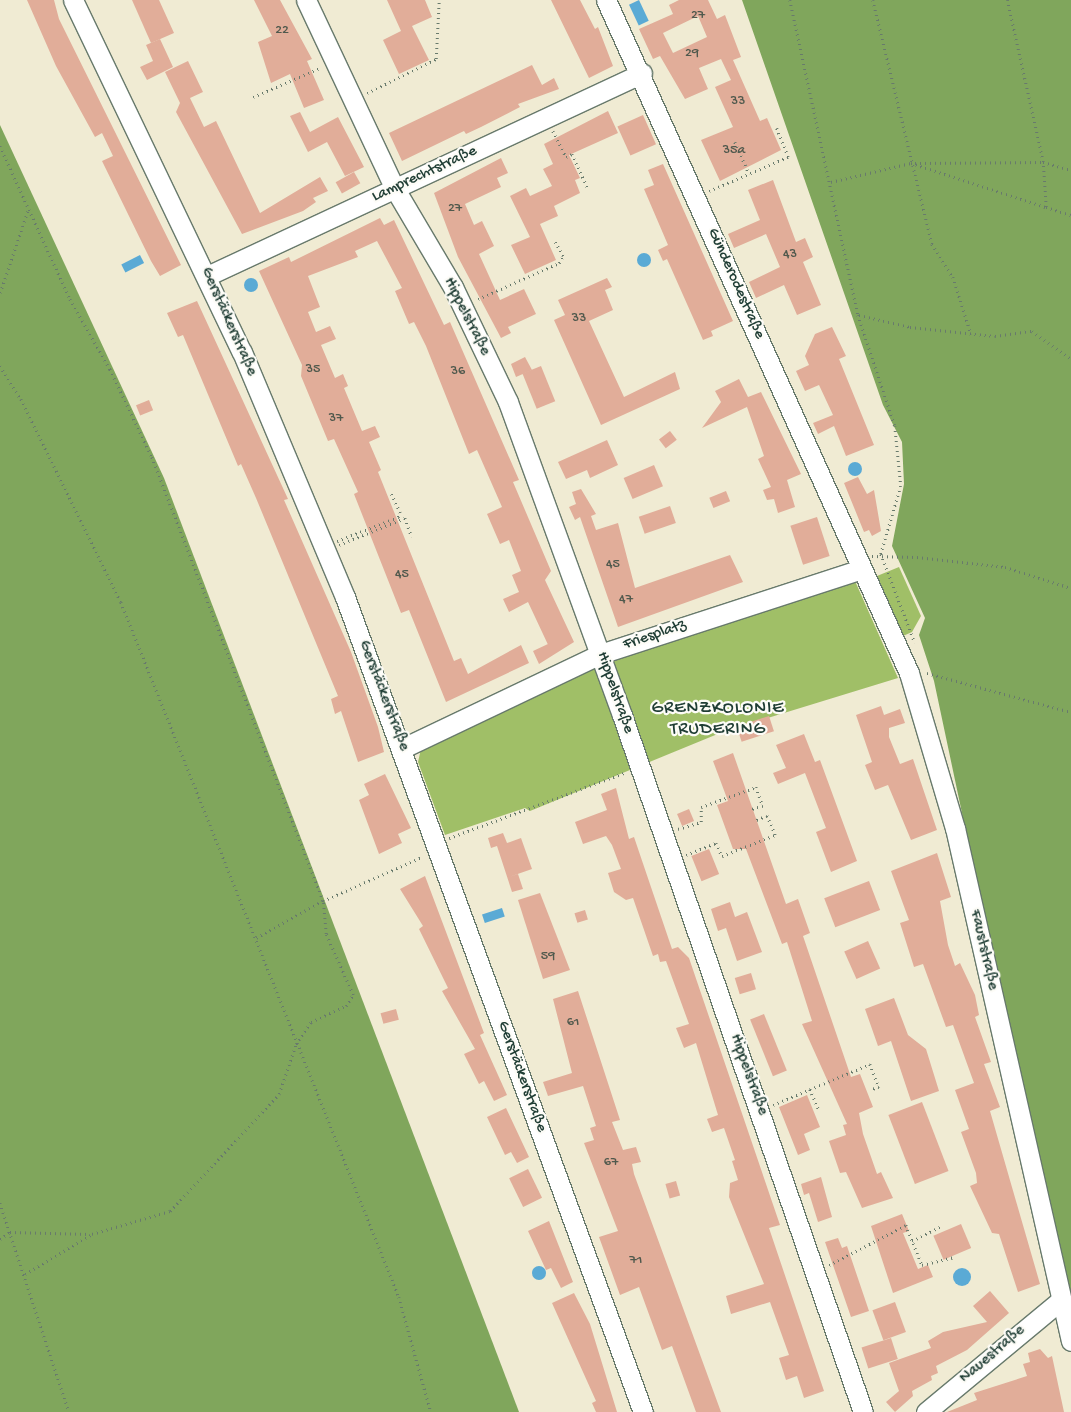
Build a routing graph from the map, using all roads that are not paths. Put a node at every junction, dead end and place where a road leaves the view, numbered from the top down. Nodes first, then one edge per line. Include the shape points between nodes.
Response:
1 (73, 0) edge
2 (306, 0) edge
3 (606, 0) edge
4 (642, 73) junction
5 (395, 189) junction
6 (207, 276) junction
7 (861, 569) junction
8 (600, 654) junction
9 (403, 748) junction
10 (1061, 1300) junction
11 (1071, 1341) edge
12 (643, 1412) edge
13 (863, 1412) edge
14 (926, 1412) edge

1 - 6 street, Gerstäckerstraße
2 - 5 street, Hippelstraße
3 - 4 street, Günderodestraße
4 - 5 street, Lamprechtstraße
4 - 7 street, Günderodestraße
5 - 6 street, Lamprechtstraße
5 - 8 street, Hippelstraße via 453,287 508,402
6 - 9 street, Gerstäckerstraße via 325,548
7 - 8 street, Friesplatz
7 - 10 street, Fauststraße via 909,673 935,752
8 - 9 street, Friesplatz
8 - 13 street, Hippelstraße via 761,1110
9 - 12 street, Gerstäckerstraße
10 - 11 street, Fauststraße
10 - 14 street, Nauestraße

